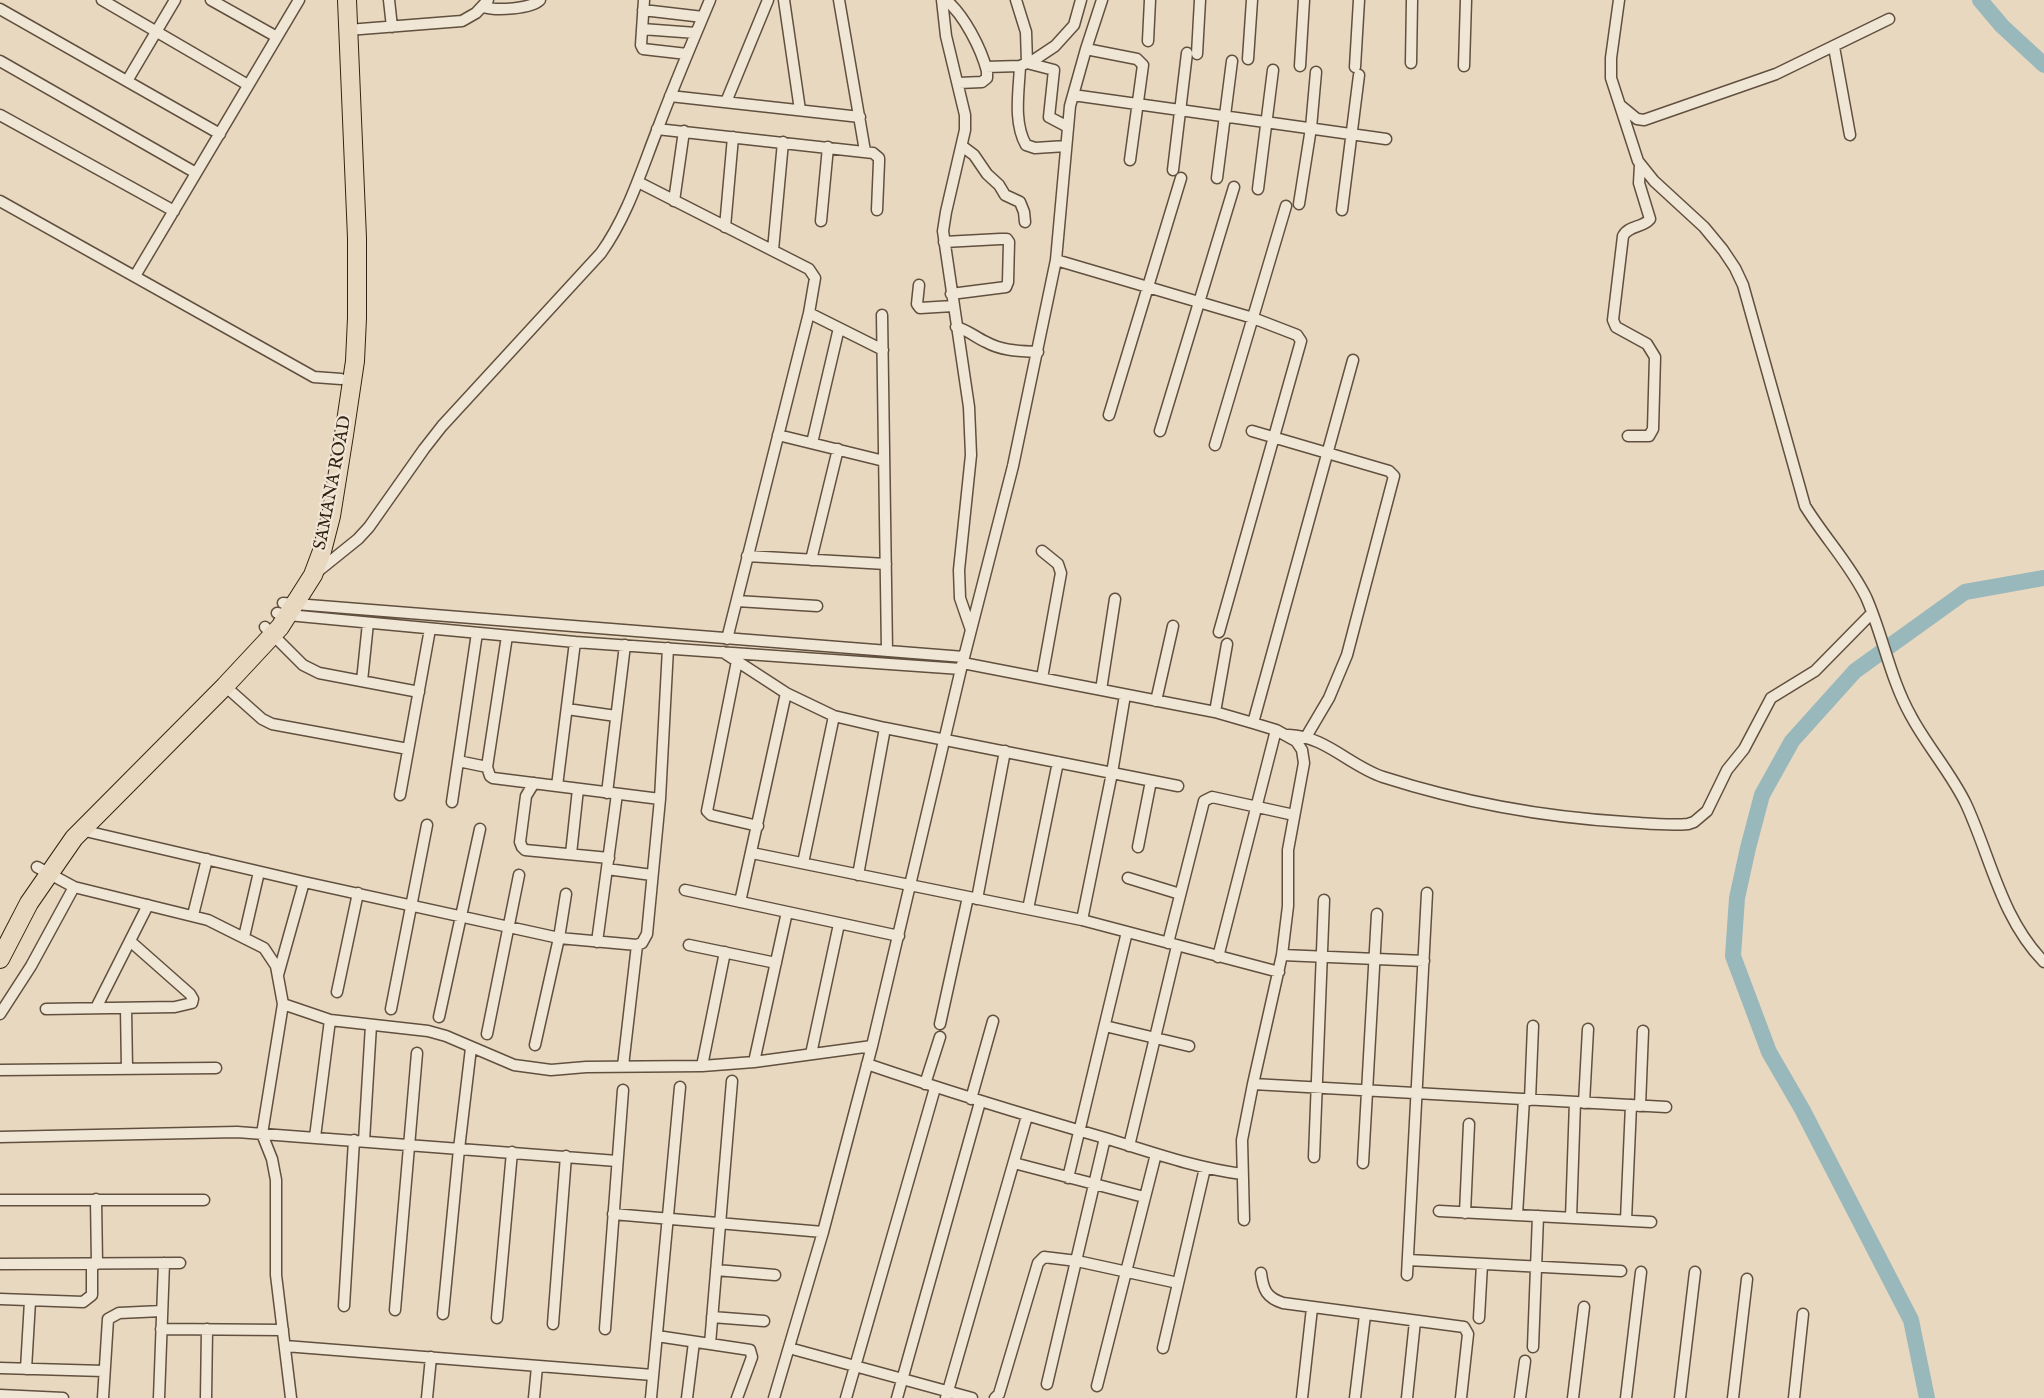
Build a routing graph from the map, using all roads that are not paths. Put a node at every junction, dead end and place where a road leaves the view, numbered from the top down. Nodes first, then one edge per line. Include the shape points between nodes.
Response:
1 (102, 0) edge
2 (175, 0) edge
3 (212, 0) edge
4 (299, 0) edge
5 (334, 0) edge
6 (347, 0) edge
7 (389, 0) edge
8 (540, 0) edge
9 (710, 0) edge
10 (768, 0) edge
11 (784, 0) edge
12 (838, 0) edge
13 (944, 0) edge
14 (1017, 0) edge
15 (1081, 0) edge
16 (1102, 0) edge
17 (1150, 0) edge
18 (1200, 0) edge
19 (1251, 0) edge
20 (1304, 0) edge
21 (1359, 0) edge
22 (1412, 0) edge
23 (1466, 0) edge
24 (1619, 0) edge
25 (481, 5) edge
26 (643, 5) edge
27 (0, 9) edge
28 (703, 17) junction
29 (1889, 19) dead end
30 (392, 27) junction
31 (642, 29) junction
32 (348, 30) junction
33 (155, 32) junction
34 (696, 33) junction
35 (277, 37) junction
36 (1148, 41) dead end
37 (1834, 47) junction
38 (1086, 49) junction
39 (687, 54) junction
40 (1248, 59) dead end
41 (0, 61) edge
42 (1232, 61) dead end
43 (1411, 63) dead end
44 (1024, 65) junction
45 (1300, 66) dead end
46 (1464, 66) dead end
47 (986, 67) junction
48 (1274, 70) dead end
49 (1316, 72) dead end
50 (127, 81) junction
51 (959, 83) junction
52 (248, 85) junction
53 (1073, 95) junction
54 (670, 96) junction
55 (726, 102) junction
56 (1138, 104) junction
57 (1620, 105) junction
58 (801, 110) junction
59 (1181, 110) junction
60 (0, 115) edge
61 (1225, 116) junction
62 (860, 117) junction
63 (1267, 122) junction
64 (1068, 127) junction
65 (1311, 128) junction
66 (657, 129) junction
67 (684, 131) junction
68 (220, 134) junction
69 (1352, 134) junction
70 (1850, 135) dead end
71 (733, 137) junction
72 (1386, 139) dead end
73 (783, 142) junction
74 (962, 146) junction
75 (1066, 146) junction
76 (828, 147) junction
77 (865, 151) junction
78 (1130, 160) dead end
79 (1640, 165) junction
80 (196, 173) junction
81 (1216, 178) dead end
82 (638, 182) junction
83 (1234, 188) dead end
84 (1258, 189) dead end
85 (0, 201) edge
86 (674, 201) junction
87 (1299, 204) dead end
88 (1286, 206) dead end
89 (877, 210) dead end
90 (1342, 210) dead end
91 (174, 211) junction
92 (821, 221) dead end
93 (1025, 222) dead end
94 (725, 227) junction
95 (944, 242) junction
96 (773, 250) junction
97 (1056, 260) junction
98 (135, 276) junction
99 (919, 285) dead end
100 (1148, 287) junction
101 (951, 294) junction
102 (1200, 303) junction
103 (953, 306) junction
104 (809, 313) junction
105 (882, 315) dead end
106 (1253, 318) junction
107 (956, 327) junction
108 (839, 328) junction
109 (883, 350) junction
110 (1038, 352) junction
111 (1353, 360) dead end
112 (341, 378) junction
113 (1109, 415) dead end
114 (1160, 431) dead end
115 (1252, 431) dead end
116 (778, 435) junction
117 (1628, 436) dead end
118 (1275, 438) junction
119 (812, 443) junction
120 (1215, 445) dead end
121 (838, 449) junction
122 (1326, 453) junction
123 (884, 461) junction
124 (1042, 550) dead end
125 (747, 556) junction
126 (811, 560) junction
127 (886, 564) junction
128 (313, 575) junction
129 (1115, 599) dead end
130 (737, 601) junction
131 (817, 606) dead end
132 (286, 609) junction
133 (1874, 617) junction
134 (368, 623) junction
135 (1173, 626) dead end
136 (430, 629) junction
137 (269, 630) junction
138 (971, 630) junction
139 (1219, 632) dead end
140 (477, 633) junction
141 (507, 636) junction
142 (728, 639) junction
143 (575, 642) junction
144 (1227, 644) dead end
145 (625, 645) junction
146 (668, 648) junction
147 (887, 651) junction
148 (722, 652) junction
149 (737, 661) junction
150 (963, 663) junction
151 (1042, 678) junction
152 (362, 681) junction
153 (225, 686) junction
154 (1101, 690) junction
155 (419, 692) junction
156 (786, 693) junction
157 (1125, 695) junction
158 (1156, 701) junction
159 (567, 709) junction
160 (1215, 712) junction
161 (616, 716) junction
162 (834, 716) junction
163 (1253, 723) junction
164 (885, 728) junction
165 (1276, 730) junction
166 (1287, 735) junction
167 (1305, 737) junction
168 (944, 739) junction
169 (408, 749) junction
170 (1005, 751) junction
171 (458, 761) junction
172 (1058, 762) junction
173 (488, 767) junction
174 (1112, 773) junction
175 (1151, 781) junction
176 (534, 783) junction
177 (557, 786) junction
178 (1178, 786) dead end
179 (578, 789) junction
180 (612, 793) junction
181 (400, 795) dead end
182 (660, 799) junction
183 (452, 802) dead end
184 (1258, 807) junction
185 (1294, 815) junction
186 (427, 825) dead end
187 (758, 826) junction
188 (480, 829) dead end
189 (81, 830) junction
190 (1138, 847) dead end
191 (752, 853) junction
192 (571, 855) junction
193 (207, 859) junction
194 (802, 863) junction
195 (608, 864) junction
196 (42, 871) junction
197 (259, 872) junction
198 (519, 875) dead end
199 (652, 875) junction
200 (858, 875) junction
201 (1128, 878) dead end
202 (304, 882) junction
203 (910, 886) junction
204 (74, 887) junction
205 (685, 890) dead end
206 (358, 893) junction
207 (1427, 893) dead end
208 (566, 894) dead end
209 (1180, 894) junction
210 (973, 898) junction
211 (1324, 900) dead end
212 (740, 902) junction
213 (411, 904) junction
214 (148, 905) junction
215 (1028, 909) junction
216 (787, 912) junction
217 (1377, 914) dead end
218 (193, 915) junction
219 (460, 915) junction
220 (1082, 920) junction
221 (839, 924) junction
222 (508, 926) junction
223 (1127, 932) junction
224 (899, 936) junction
225 (0, 937) edge
226 (244, 938) junction
227 (559, 938) junction
228 (130, 941) junction
229 (597, 942) junction
230 (1173, 944) junction
231 (637, 945) junction
232 (689, 945) dead end
233 (725, 952) junction
234 (1282, 955) junction
235 (1218, 957) junction
236 (1321, 957) junction
237 (0, 959) edge
238 (1375, 960) junction
239 (1424, 962) junction
240 (2044, 962) edge
241 (776, 963) junction
242 (1279, 972) junction
243 (278, 976) junction
244 (338, 992) dead end
245 (283, 1004) junction
246 (46, 1008) dead end
247 (96, 1008) junction
248 (126, 1008) junction
249 (391, 1009) dead end
250 (0, 1014) edge
251 (439, 1017) dead end
252 (330, 1020) junction
253 (993, 1021) dead end
254 (940, 1024) dead end
255 (371, 1025) junction
256 (1105, 1026) junction
257 (1533, 1026) dead end
258 (1588, 1029) dead end
259 (1643, 1031) dead end
260 (488, 1034) dead end
261 (940, 1037) dead end
262 (1155, 1038) junction
263 (535, 1045) dead end
264 (872, 1046) junction
265 (1189, 1047) dead end
266 (471, 1048) junction
267 (417, 1053) dead end
268 (811, 1054) junction
269 (754, 1062) junction
270 (867, 1064) junction
271 (623, 1066) junction
272 (702, 1066) junction
273 (216, 1068) dead end
274 (127, 1069) junction
275 (0, 1070) edge
276 (732, 1081) dead end
277 (1252, 1084) junction
278 (930, 1086) junction
279 (680, 1087) dead end
280 (1316, 1087) junction
281 (623, 1090) dead end
282 (1367, 1090) junction
283 (1417, 1093) junction
284 (1527, 1099) junction
285 (975, 1100) junction
286 (1580, 1102) junction
287 (1635, 1106) junction
288 (1666, 1107) dead end
289 (1027, 1116) junction
290 (1469, 1124) dead end
291 (1080, 1131) junction
292 (262, 1134) junction
293 (0, 1137) edge
294 (315, 1137) junction
295 (1105, 1138) junction
296 (359, 1140) junction
297 (409, 1145) junction
298 (1129, 1146) junction
299 (459, 1149) junction
300 (512, 1152) junction
301 (1156, 1154) junction
302 (566, 1156) junction
303 (1314, 1157) dead end
304 (617, 1161) junction
305 (1014, 1163) junction
306 (1363, 1163) dead end
307 (1205, 1168) junction
308 (1237, 1174) junction
309 (1068, 1178) junction
310 (1094, 1184) junction
311 (1144, 1197) junction
312 (96, 1199) junction
313 (0, 1200) edge
314 (204, 1200) dead end
315 (1439, 1211) dead end
316 (1465, 1213) junction
317 (613, 1214) junction
318 (1517, 1215) junction
319 (1538, 1216) junction
320 (1571, 1218) junction
321 (667, 1220) junction
322 (1244, 1220) dead end
323 (1626, 1221) junction
324 (1650, 1222) dead end
325 (720, 1224) junction
326 (823, 1232) junction
327 (1408, 1260) junction
328 (1077, 1261) junction
329 (164, 1263) junction
330 (180, 1263) dead end
331 (0, 1264) edge
332 (95, 1264) junction
333 (1482, 1264) junction
334 (1536, 1267) junction
335 (716, 1270) junction
336 (1621, 1271) dead end
337 (1125, 1272) junction
338 (1641, 1272) dead end
339 (1695, 1272) dead end
340 (1261, 1273) dead end
341 (775, 1275) dead end
342 (1407, 1275) dead end
343 (1747, 1279) dead end
344 (1178, 1283) junction
345 (0, 1299) edge
346 (30, 1301) junction
347 (344, 1306) dead end
348 (1584, 1307) dead end
349 (1312, 1308) junction
350 (395, 1310) dead end
351 (162, 1311) junction
352 (443, 1314) dead end
353 (1803, 1314) dead end
354 (1365, 1315) junction
355 (712, 1317) junction
356 (497, 1318) dead end
357 (1479, 1318) dead end
358 (764, 1321) dead end
359 (1415, 1321) junction
360 (553, 1324) dead end
361 (161, 1329) junction
362 (207, 1329) junction
363 (605, 1329) dead end
364 (283, 1330) junction
365 (657, 1336) junction
366 (694, 1342) junction
367 (710, 1344) junction
368 (285, 1346) junction
369 (1533, 1347) dead end
370 (789, 1348) junction
371 (1163, 1348) dead end
372 (431, 1357) junction
373 (1525, 1361) dead end
374 (855, 1366) junction
375 (537, 1367) junction
376 (0, 1368) edge
377 (26, 1369) junction
378 (104, 1371) junction
379 (653, 1376) junction
380 (903, 1379) junction
381 (1047, 1384) dead end
382 (1097, 1386) dead end
383 (0, 1395) edge
384 (947, 1395) edge
385 (63, 1398) edge
386 (103, 1398) edge
387 (159, 1398) edge
388 (206, 1398) edge
389 (291, 1398) edge
390 (427, 1398) edge
391 (534, 1398) edge
392 (651, 1398) edge
393 (687, 1398) edge
394 (737, 1398) edge
395 (774, 1398) edge
396 (846, 1398) edge
397 (897, 1398) edge
398 (972, 1398) edge
399 (995, 1398) edge
400 (1302, 1398) edge
401 (1355, 1398) edge
402 (1407, 1398) edge
403 (1461, 1398) edge
404 (1520, 1398) edge
405 (1573, 1398) edge
406 (1626, 1398) edge
407 (1680, 1398) edge
408 (1733, 1398) edge
409 (1794, 1398) edge

1 - 33 street
2 - 33 street
3 - 35 street
4 - 35 street
5 - 112 main road, SAMANA ROAD via 346,239
6 - 32 main road, SAMANA ROAD
7 - 30 street
8 - 25 street via 505,9 492,10
9 - 28 street
10 - 55 street
11 - 58 street
12 - 62 street
13 - 47 street via 958,12
13 - 51 street via 945,28
14 - 44 street via 1026,32
15 - 44 street via 1071,31
16 - 38 street
17 - 36 street
18 - 59 street
19 - 40 street
20 - 45 street
21 - 69 street
22 - 43 street
23 - 46 street
24 - 57 street via 1611,78
25 - 30 street via 468,19
26 - 28 street
26 - 31 street
27 - 50 street
28 - 34 street
29 - 37 street
30 - 32 street
31 - 34 street
31 - 39 street via 643,49
32 - 128 main road, SAMANA ROAD via 357,238 355,362 331,516
33 - 50 street
33 - 52 street
34 - 39 street
35 - 52 street
37 - 57 street via 1776,74 1644,120
37 - 70 street
38 - 53 street
38 - 56 street via 1141,62 1144,68
39 - 54 street
41 - 80 street
42 - 61 street
44 - 47 street
44 - 64 street via 1054,70 1049,117
44 - 75 street via 1019,116 1026,145
47 - 51 street via 985,81
48 - 63 street
49 - 65 street
50 - 68 street
51 - 74 street via 965,114
52 - 68 street
53 - 56 street
53 - 64 street
54 - 55 street
54 - 66 street
55 - 58 street
56 - 59 street
56 - 78 street
57 - 79 street
58 - 62 street
59 - 61 street
59 - 100 street via 1177,174
60 - 91 street
61 - 63 street
61 - 81 street
62 - 77 street
63 - 65 street
63 - 84 street
64 - 75 street
65 - 69 street
65 - 87 street
66 - 67 street
66 - 82 street
67 - 71 street
67 - 86 street
68 - 80 street
69 - 72 street
69 - 90 street
71 - 73 street
71 - 94 street
73 - 76 street
73 - 96 street
74 - 93 street via 974,155 1005,195 1020,202
74 - 95 street via 946,212
75 - 97 street
76 - 77 street
76 - 92 street
77 - 89 street via 879,158
79 - 117 street via 1640,183 1650,219 1626,230 1623,236 1613,320 1616,327 1647,344 1655,357 1653,429 1649,436
79 - 133 street via 1704,226 1735,268 1805,506 1860,586
80 - 91 street
82 - 86 street
82 - 128 street via 616,232 601,253 442,426 369,527
83 - 102 street
85 - 98 street
86 - 94 street
88 - 106 street
91 - 98 street
94 - 96 street
95 - 101 street
95 - 101 street via 1000,238 1009,242 1006,287
96 - 104 street via 813,273 815,284
97 - 100 street
97 - 110 street
98 - 112 street via 314,377
99 - 103 street via 920,308
100 - 102 street
100 - 113 street
101 - 103 street
102 - 106 street
102 - 114 street
103 - 107 street
104 - 108 street
104 - 116 street
105 - 109 street
106 - 118 street via 1297,335 1301,341
106 - 120 street
107 - 110 street via 997,347
107 - 138 street via 968,392 971,455 959,587
108 - 109 street
108 - 119 street
109 - 123 street
110 - 138 street
111 - 122 street
112 - 132 main road, SAMANA ROAD via 314,537
115 - 118 street
116 - 119 street
116 - 125 street
118 - 122 street
118 - 139 street
119 - 121 street
121 - 123 street
121 - 126 street
122 - 163 street
122 - 167 street via 1389,471 1394,480 1347,655 1329,698
123 - 127 street
124 - 151 street via 1058,564 1061,573
125 - 126 street
125 - 130 street
126 - 127 street
127 - 147 street
128 - 132 main road, SAMANA ROAD
129 - 154 street
130 - 131 street
130 - 142 street
132 - 134 street
132 - 137 main road, SAMANA ROAD
132 - 142 street
133 - 167 street via 1815,671 1771,698 1707,811 1688,824 1599,820 1478,802 1364,770
133 - 240 street via 1910,714 1966,804 2014,924
134 - 136 street
134 - 152 street
135 - 158 street
136 - 140 street
136 - 155 street
137 - 152 street via 310,669
137 - 153 main road, SAMANA ROAD
137 - 196 main road, SAMANA ROAD via 94,799 56,843
138 - 150 street
140 - 141 street
140 - 171 street
141 - 143 street
141 - 173 street
142 - 147 street
143 - 145 street
143 - 159 street
144 - 160 street
145 - 146 street
145 - 161 street
146 - 148 street
146 - 182 street
147 - 150 street
148 - 149 street
148 - 150 street
149 - 156 street
149 - 187 street via 707,811
150 - 151 street
150 - 168 street
151 - 154 street
152 - 155 street
153 - 169 street via 272,724
153 - 189 main road, SAMANA ROAD
154 - 157 street
155 - 169 street
156 - 162 street
156 - 187 street
157 - 158 street
157 - 174 street
158 - 160 street
159 - 161 street
159 - 177 street
160 - 163 street
161 - 180 street
162 - 164 street
162 - 194 street
163 - 165 street
164 - 168 street
164 - 200 street
165 - 166 street
165 - 184 street
166 - 167 street
166 - 185 street via 1301,746 1304,756
168 - 170 street
168 - 203 street
169 - 181 street
170 - 172 street
170 - 210 street
171 - 173 street
171 - 183 street
172 - 174 street
172 - 215 street
173 - 176 street via 493,778
174 - 175 street
174 - 220 street
175 - 178 street
175 - 190 street
176 - 177 street
176 - 192 street via 526,796 520,845 525,850
177 - 179 street
179 - 180 street
179 - 192 street
180 - 182 street
180 - 195 street
182 - 199 street
184 - 185 street
184 - 209 street via 1212,796 1204,801
184 - 235 street
185 - 234 street
186 - 213 street
187 - 191 street
188 - 219 street
189 - 193 street
189 - 196 main road, SAMANA ROAD
191 - 194 street
191 - 212 street
192 - 195 street
193 - 197 street
193 - 218 street
194 - 200 street
195 - 199 street
195 - 229 street
196 - 204 street
196 - 225 main road, SAMANA ROAD
196 - 237 main road, SAMANA ROAD
197 - 202 street
197 - 226 street
198 - 222 street
199 - 231 street via 647,934
200 - 203 street
201 - 209 street
202 - 206 street
202 - 243 street
203 - 210 street
203 - 224 street
204 - 214 street
204 - 250 street
205 - 212 street
206 - 213 street
206 - 244 street
207 - 239 street
208 - 227 street
209 - 230 street
210 - 215 street
210 - 254 street
211 - 236 street
212 - 216 street
213 - 219 street
213 - 249 street
214 - 218 street
214 - 228 street
215 - 220 street
216 - 221 street
216 - 241 street
217 - 238 street
218 - 226 street
219 - 222 street
219 - 251 street
220 - 223 street
221 - 224 street
221 - 268 street
222 - 227 street
222 - 260 street
223 - 230 street
223 - 256 street
224 - 264 street
226 - 243 street via 264,948
227 - 229 street
227 - 263 street
228 - 247 street
228 - 248 street via 193,999 185,1006
229 - 231 street
230 - 235 street
230 - 262 street
231 - 271 street
232 - 233 street
233 - 241 street
233 - 272 street
234 - 236 street
234 - 242 street
235 - 242 street
236 - 238 street
236 - 280 street
238 - 239 street
238 - 282 street
239 - 283 street
241 - 269 street
242 - 277 street
243 - 245 street
245 - 252 street
245 - 292 street
246 - 247 street
247 - 248 street
248 - 274 street
252 - 255 street
252 - 294 street
253 - 285 street
255 - 266 street via 428,1031
255 - 296 street
256 - 262 street
256 - 291 street
257 - 284 street
258 - 286 street
259 - 287 street
261 - 278 street
262 - 265 street
262 - 298 street
264 - 268 street
264 - 270 street
266 - 271 street via 531,1068
266 - 299 street
267 - 297 street
268 - 269 street
269 - 272 street
270 - 278 street
270 - 326 street
271 - 272 street
273 - 274 street
274 - 275 street
276 - 325 street
277 - 280 street
277 - 308 street
278 - 285 street
278 - 374 street
279 - 321 street
280 - 282 street
280 - 303 street
281 - 304 street
282 - 283 street
282 - 306 street
283 - 284 street
283 - 327 street
284 - 286 street
284 - 318 street
285 - 289 street
285 - 380 street
286 - 287 street
286 - 320 street
287 - 288 street
287 - 323 street
289 - 291 street
289 - 305 street
290 - 316 street
291 - 295 street
291 - 309 street
292 - 293 street
292 - 294 street
292 - 364 street via 276,1180 276,1275
294 - 296 street
295 - 298 street
295 - 310 street
296 - 297 street
296 - 347 street
297 - 299 street
297 - 350 street
298 - 301 street
299 - 300 street
299 - 352 street
300 - 302 street
300 - 356 street
301 - 307 street
301 - 311 street
302 - 304 street
302 - 360 street
304 - 317 street
305 - 309 street
305 - 384 street
307 - 308 street
307 - 344 street
308 - 322 street
309 - 310 street
310 - 311 street
310 - 328 street
311 - 337 street
312 - 313 street
312 - 314 street
312 - 332 street
315 - 316 street
316 - 318 street
317 - 321 street
317 - 363 street
318 - 319 street
319 - 320 street
319 - 334 street
320 - 323 street
321 - 325 street
321 - 365 street
323 - 324 street
325 - 326 street
325 - 335 street
326 - 370 street
327 - 333 street
327 - 342 street
328 - 337 street
328 - 381 street
328 - 399 street via 1044,1257 1038,1263
329 - 330 street
329 - 332 street
329 - 351 street
331 - 332 street
332 - 346 street via 89,1299 74,1303
333 - 334 street
333 - 357 street
334 - 336 street
334 - 369 street
335 - 341 street
335 - 355 street
337 - 344 street
337 - 382 street
338 - 406 street
339 - 407 street
340 - 349 street via 1270,1298
343 - 408 street
344 - 371 street
345 - 346 street
346 - 377 street
348 - 405 street
349 - 354 street
349 - 400 street
351 - 361 street
351 - 378 street via 119,1313 108,1319
353 - 409 street
354 - 359 street
354 - 401 street
355 - 358 street
355 - 367 street
359 - 402 street
359 - 403 street via 1466,1329
361 - 362 street
361 - 387 street
362 - 364 street
362 - 388 street
364 - 368 street
365 - 366 street
365 - 379 street
366 - 367 street
366 - 393 street
367 - 394 street via 752,1353
368 - 372 street
368 - 389 street
370 - 374 street
370 - 395 street
372 - 375 street
372 - 390 street
373 - 404 street
374 - 380 street
374 - 396 street
375 - 379 street
375 - 391 street
376 - 377 street
377 - 378 street
378 - 386 street
379 - 392 street
380 - 384 street
380 - 397 street
383 - 385 street
384 - 398 street

